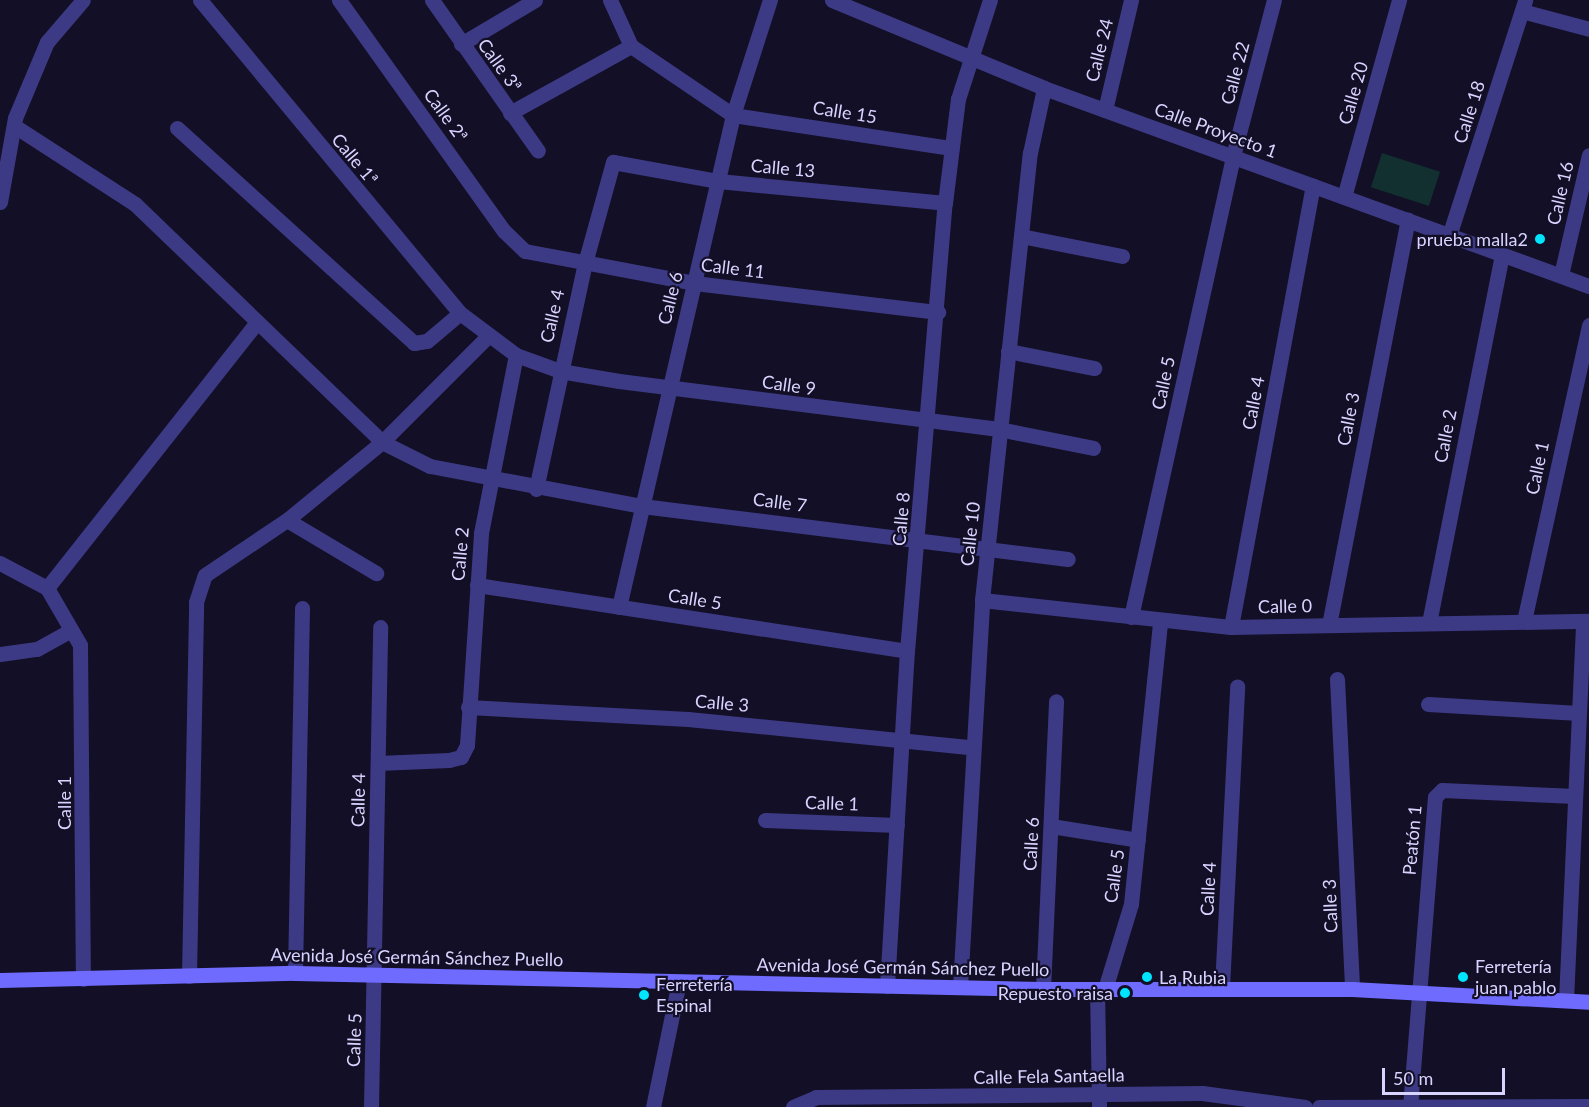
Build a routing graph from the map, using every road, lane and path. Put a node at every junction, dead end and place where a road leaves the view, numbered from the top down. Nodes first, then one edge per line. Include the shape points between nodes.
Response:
1 (83, 0) edge
2 (200, 0) edge
3 (339, 0) edge
4 (432, 0) edge
5 (536, 0) edge
6 (610, 0) edge
7 (770, 0) edge
8 (832, 0) edge
9 (990, 0) edge
10 (1131, 0) edge
11 (1274, 0) edge
12 (1399, 0) edge
13 (857, 5) edge
14 (1524, 5) edge
15 (1589, 29) edge
16 (461, 44) junction
17 (631, 46) junction
18 (974, 58) junction
19 (1044, 88) junction
20 (1105, 110) junction
21 (510, 113) junction
22 (733, 115) junction
23 (16, 127) junction
24 (177, 128) dead end
25 (952, 148) junction
26 (538, 151) dead end
27 (1589, 155) edge
28 (1233, 156) junction
29 (5, 159) edge
30 (620, 159) joint
31 (718, 181) junction
32 (1313, 186) junction
33 (1344, 197) junction
34 (0, 202) edge
35 (945, 202) junction
36 (1408, 220) junction
37 (1021, 236) junction
38 (1449, 236) junction
39 (525, 251) joint
40 (1122, 256) dead end
41 (1501, 258) junction
42 (585, 263) junction
43 (1561, 275) junction
44 (694, 283) junction
45 (1589, 286) edge
46 (938, 312) junction
47 (460, 313) junction
48 (257, 322) junction
49 (1589, 325) edge
50 (488, 336) junction
51 (1008, 351) junction
52 (516, 355) junction
53 (1094, 368) dead end
54 (560, 371) junction
55 (668, 389) junction
56 (928, 423) junction
57 (999, 429) junction
58 (382, 442) junction
59 (1093, 448) dead end
60 (488, 479) junction
61 (536, 489) junction
62 (642, 506) junction
63 (287, 520) junction
64 (919, 538) junction
65 (988, 546) junction
66 (1068, 560) dead end
67 (0, 562) edge
68 (376, 573) dead end
69 (477, 585) junction
70 (47, 588) junction
71 (982, 600) junction
72 (619, 607) junction
73 (302, 608) dead end
74 (1131, 617) junction
75 (1524, 621) junction
76 (1586, 621) edge
77 (1160, 622) junction
78 (1429, 623) junction
79 (1329, 625) junction
80 (380, 627) dead end
81 (1231, 627) junction
82 (68, 632) junction
83 (907, 651) junction
84 (0, 654) edge
85 (1336, 679) dead end
86 (1237, 686) dead end
87 (1056, 701) dead end
88 (1428, 704) dead end
89 (468, 707) junction
90 (1579, 713) junction
91 (901, 739) junction
92 (971, 747) junction
93 (378, 763) junction
94 (1575, 796) junction
95 (765, 820) dead end
96 (897, 825) junction
97 (1052, 826) junction
98 (1138, 840) junction
99 (295, 973) junction
100 (375, 975) junction
101 (189, 976) junction
102 (83, 979) junction
103 (0, 980) edge
104 (679, 982) junction
105 (887, 986) junction
106 (960, 987) junction
107 (1222, 987) junction
108 (1043, 988) junction
109 (1101, 989) junction
110 (1352, 989) junction
111 (1419, 992) junction
112 (1566, 1000) junction
113 (1589, 1002) edge
114 (1202, 1100) edge
115 (1099, 1101) edge
116 (793, 1106) edge
117 (1410, 1106) edge
118 (1514, 1106) edge
119 (1589, 1106) edge
120 (371, 1107) edge
121 (653, 1107) edge
122 (1305, 1107) edge
123 (1319, 1107) edge

1 - 23 street via 47,42
2 - 47 street, Calle 1ª
3 - 39 street, Calle 2ª via 504,231
4 - 16 street, Calle 3ª
5 - 16 street
6 - 17 street
7 - 22 street, Calle 6
8 - 13 street, Calle Proyecto 1
9 - 18 street, Calle 8
10 - 20 street, Calle 24
11 - 28 street, Calle 22
12 - 33 street, Calle 20
13 - 18 street, Calle Proyecto 1
14 - 15 street
14 - 38 street, Calle 18
16 - 21 street, Calle 3ª
17 - 21 street
17 - 22 street
18 - 19 street, Calle Proyecto 1
18 - 25 street, Calle 8 via 958,99
19 - 20 street, Calle Proyecto 1
19 - 37 street, Calle 10
20 - 28 street, Calle Proyecto 1
21 - 26 street, Calle 3ª
22 - 25 street, Calle 15
22 - 31 street, Calle 6
23 - 29 street
23 - 48 street, Calle 7 via 135,204
24 - 47 street via 414,343 427,341
25 - 35 street, Calle 8
27 - 43 street, Calle 16
28 - 32 street, Calle Proyecto 1
28 - 74 street, Calle 5
29 - 34 street
30 - 31 street, Calle 13
30 - 42 street, Calle 4 via 609,168
31 - 35 street, Calle 13
31 - 44 street, Calle 6
32 - 33 street, Calle Proyecto 1
32 - 81 street, Calle 4
33 - 36 street, Calle Proyecto 1
35 - 46 street, Calle 8
36 - 38 street, Calle Proyecto 1
36 - 79 street, Calle 3
37 - 40 street
37 - 51 street, Calle 10
38 - 41 street, Calle Proyecto 1
39 - 42 street, Calle 11
41 - 43 street, Calle Proyecto 1
41 - 78 street, Calle 2
42 - 44 street, Calle 11
42 - 54 street, Calle 4
43 - 45 street, Calle Proyecto 1
44 - 46 street, Calle 11
44 - 55 street, Calle 6
46 - 56 street, Calle 8
47 - 50 street, Calle 1ª
48 - 58 street, Calle 7
48 - 70 street
49 - 75 street, Calle 1
50 - 52 street, Calle 9
50 - 58 street
51 - 53 street
51 - 57 street, Calle 10
52 - 54 street, Calle 9
52 - 60 street, Calle 2
54 - 55 street, Calle 9
54 - 61 street, Calle 4
55 - 56 street, Calle 9
55 - 62 street, Calle 6
56 - 57 street, Calle 9
56 - 64 street, Calle 8
57 - 59 street, Calle 9
57 - 65 street, Calle 10
58 - 60 street, Calle 7 via 430,466
58 - 63 street
60 - 61 street, Calle 7
60 - 69 street, Calle 2
61 - 62 street, Calle 7
62 - 64 street, Calle 7
62 - 72 street, Calle 6
63 - 68 street
63 - 101 street via 205,575 196,602
64 - 65 street, Calle 7
64 - 83 street, Calle 8
65 - 66 street, Calle 7
65 - 71 street, Calle 10
67 - 70 street
69 - 72 street, Calle 5
69 - 89 street, Calle 2
70 - 82 street, Calle 1
71 - 74 street, Calle 0
71 - 92 street, Calle 10
72 - 83 street, Calle 5
73 - 99 street
74 - 77 street, Calle 0
75 - 76 street, Calle 0
75 - 78 street, Calle 0
76 - 90 street
77 - 81 street, Calle 0
77 - 98 street, Calle 5
78 - 79 street, Calle 0
79 - 81 street, Calle 0
80 - 93 street, Calle 4
82 - 84 street via 37,649
82 - 102 street, Calle 1 via 80,645 83,666
83 - 91 street, Calle 8
85 - 110 street, Calle 3
86 - 107 street, Calle 4
87 - 97 street, Calle 6
88 - 90 street
89 - 91 street, Calle 3
89 - 93 street, Calle 2 via 461,758
90 - 94 street
91 - 92 street, Calle 3
91 - 96 street, Calle 8
92 - 106 street, Calle 10
93 - 100 street, Calle 4
94 - 111 street, Peatón 1 via 1438,792
94 - 112 street
95 - 96 street, Calle 1
96 - 105 street, Calle 8
97 - 98 street
97 - 108 street, Calle 6
98 - 109 street, Calle 5 via 1131,904
99 - 100 main road, Avenida José Germán Sánchez Puello
99 - 101 main road, Avenida José Germán Sánchez Puello
100 - 104 main road, Avenida José Germán Sánchez Puello
100 - 120 street, Calle 5
101 - 102 main road, Avenida José Germán Sánchez Puello
102 - 103 main road, Avenida José Germán Sánchez Puello
104 - 105 main road, Avenida José Germán Sánchez Puello
104 - 121 street
105 - 106 main road, Avenida José Germán Sánchez Puello
106 - 108 main road, Avenida José Germán Sánchez Puello
107 - 109 main road, Avenida José Germán Sánchez Puello
107 - 110 main road, Avenida José Germán Sánchez Puello
108 - 109 main road, Avenida José Germán Sánchez Puello
109 - 115 street, Calle 5
110 - 111 main road, Avenida José Germán Sánchez Puello
111 - 112 main road, Avenida José Germán Sánchez Puello
111 - 117 street
112 - 113 main road, Avenida José Germán Sánchez Puello
114 - 115 street, Calle Fela Santaella
114 - 122 street, Calle Fela Santaella
115 - 116 street, Calle Fela Santaella via 816,1097
117 - 118 street
117 - 123 street
118 - 119 street

